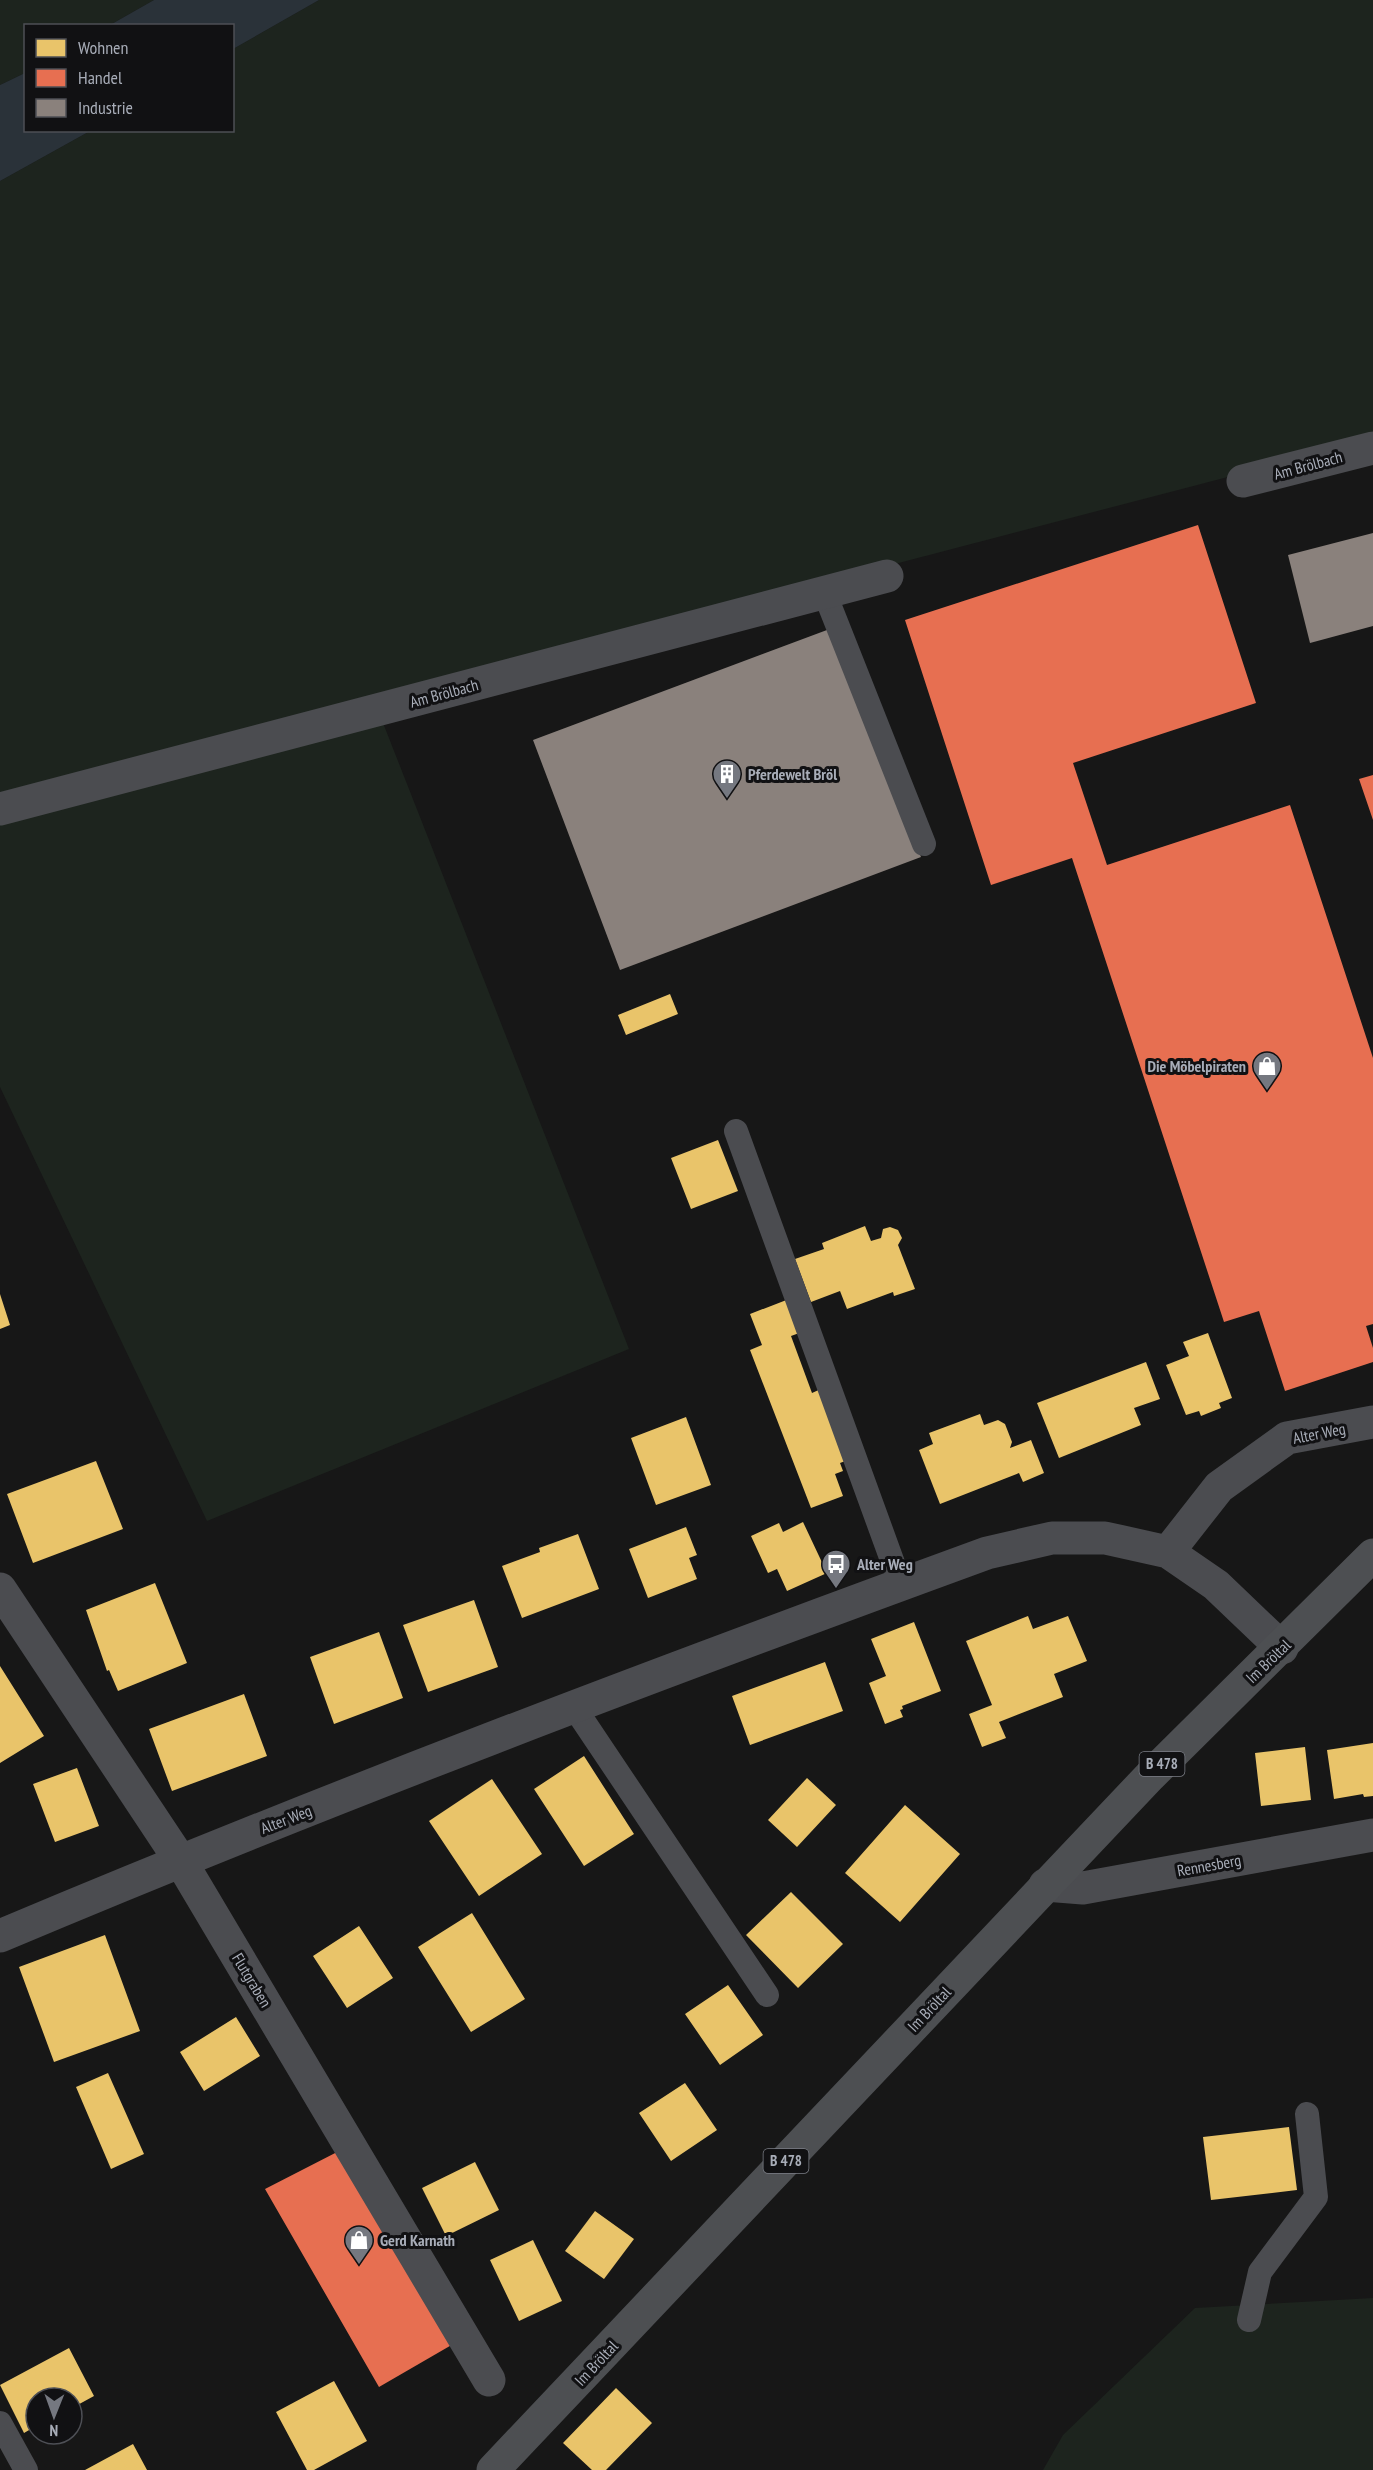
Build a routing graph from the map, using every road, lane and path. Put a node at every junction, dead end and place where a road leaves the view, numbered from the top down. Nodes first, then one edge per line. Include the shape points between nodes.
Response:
1 (1373, 448) edge
2 (1243, 481) dead end
3 (887, 576) dead end
4 (825, 594) junction
5 (0, 810) edge
6 (924, 844) dead end
7 (736, 1131) dead end
8 (1373, 1422) edge
9 (1168, 1552) junction
10 (1373, 1555) edge
11 (901, 1585) junction
12 (0, 1590) edge
13 (1282, 1647) junction
14 (574, 1707) junction
15 (1373, 1835) edge
16 (180, 1860) junction
17 (1045, 1885) junction
18 (0, 1936) edge
19 (767, 1995) dead end
20 (1307, 2114) dead end
21 (1250, 2320) dead end
22 (489, 2380) dead end
23 (0, 2423) edge
24 (26, 2470) edge
25 (493, 2470) edge

1 - 2 street, Am Brölbach
3 - 4 street, Am Brölbach
4 - 5 street, Am Brölbach
4 - 6 lane
7 - 11 lane
8 - 9 street, Alter Weg via 1287,1438 1219,1487
9 - 11 street, Alter Weg via 1105,1538 1052,1538 987,1553
9 - 13 street, Alter Weg via 1216,1585
10 - 13 main road, Im Bröltal / B 478
11 - 14 street, Alter Weg
12 - 16 street, Flutgraben
13 - 17 main road, Im Bröltal / B 478
14 - 16 street, Alter Weg
14 - 19 lane
15 - 17 street, Rennesberg via 1083,1888
16 - 18 street, Alter Weg
16 - 22 street, Flutgraben
17 - 25 main road, Im Bröltal / B 478
20 - 21 lane via 1316,2197 1260,2272
23 - 24 lane

